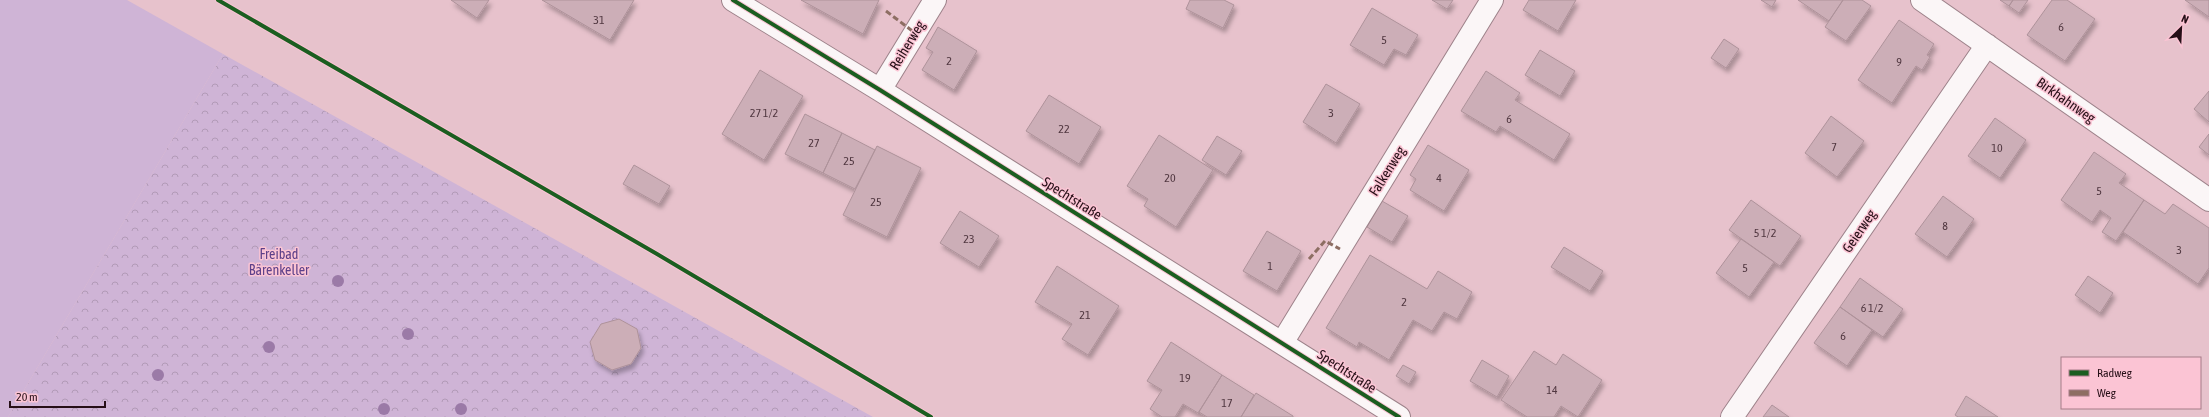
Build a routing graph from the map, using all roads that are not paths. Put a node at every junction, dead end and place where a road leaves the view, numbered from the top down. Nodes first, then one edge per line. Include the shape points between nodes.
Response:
1 (732, 0) edge
2 (935, 0) edge
3 (1492, 0) edge
4 (1922, 0) edge
5 (1987, 45) junction
6 (880, 90) junction
7 (2209, 200) edge
8 (1282, 343) junction
9 (1399, 417) edge
10 (1732, 417) edge

1 - 6 street, Spechtstraße
2 - 6 street, Reiherweg
3 - 8 street, Falkenweg
4 - 5 street, Birkhahnweg
5 - 7 street, Birkhahnweg
5 - 10 street, Geierweg
6 - 8 street, Spechtstraße
8 - 9 street, Spechtstraße

